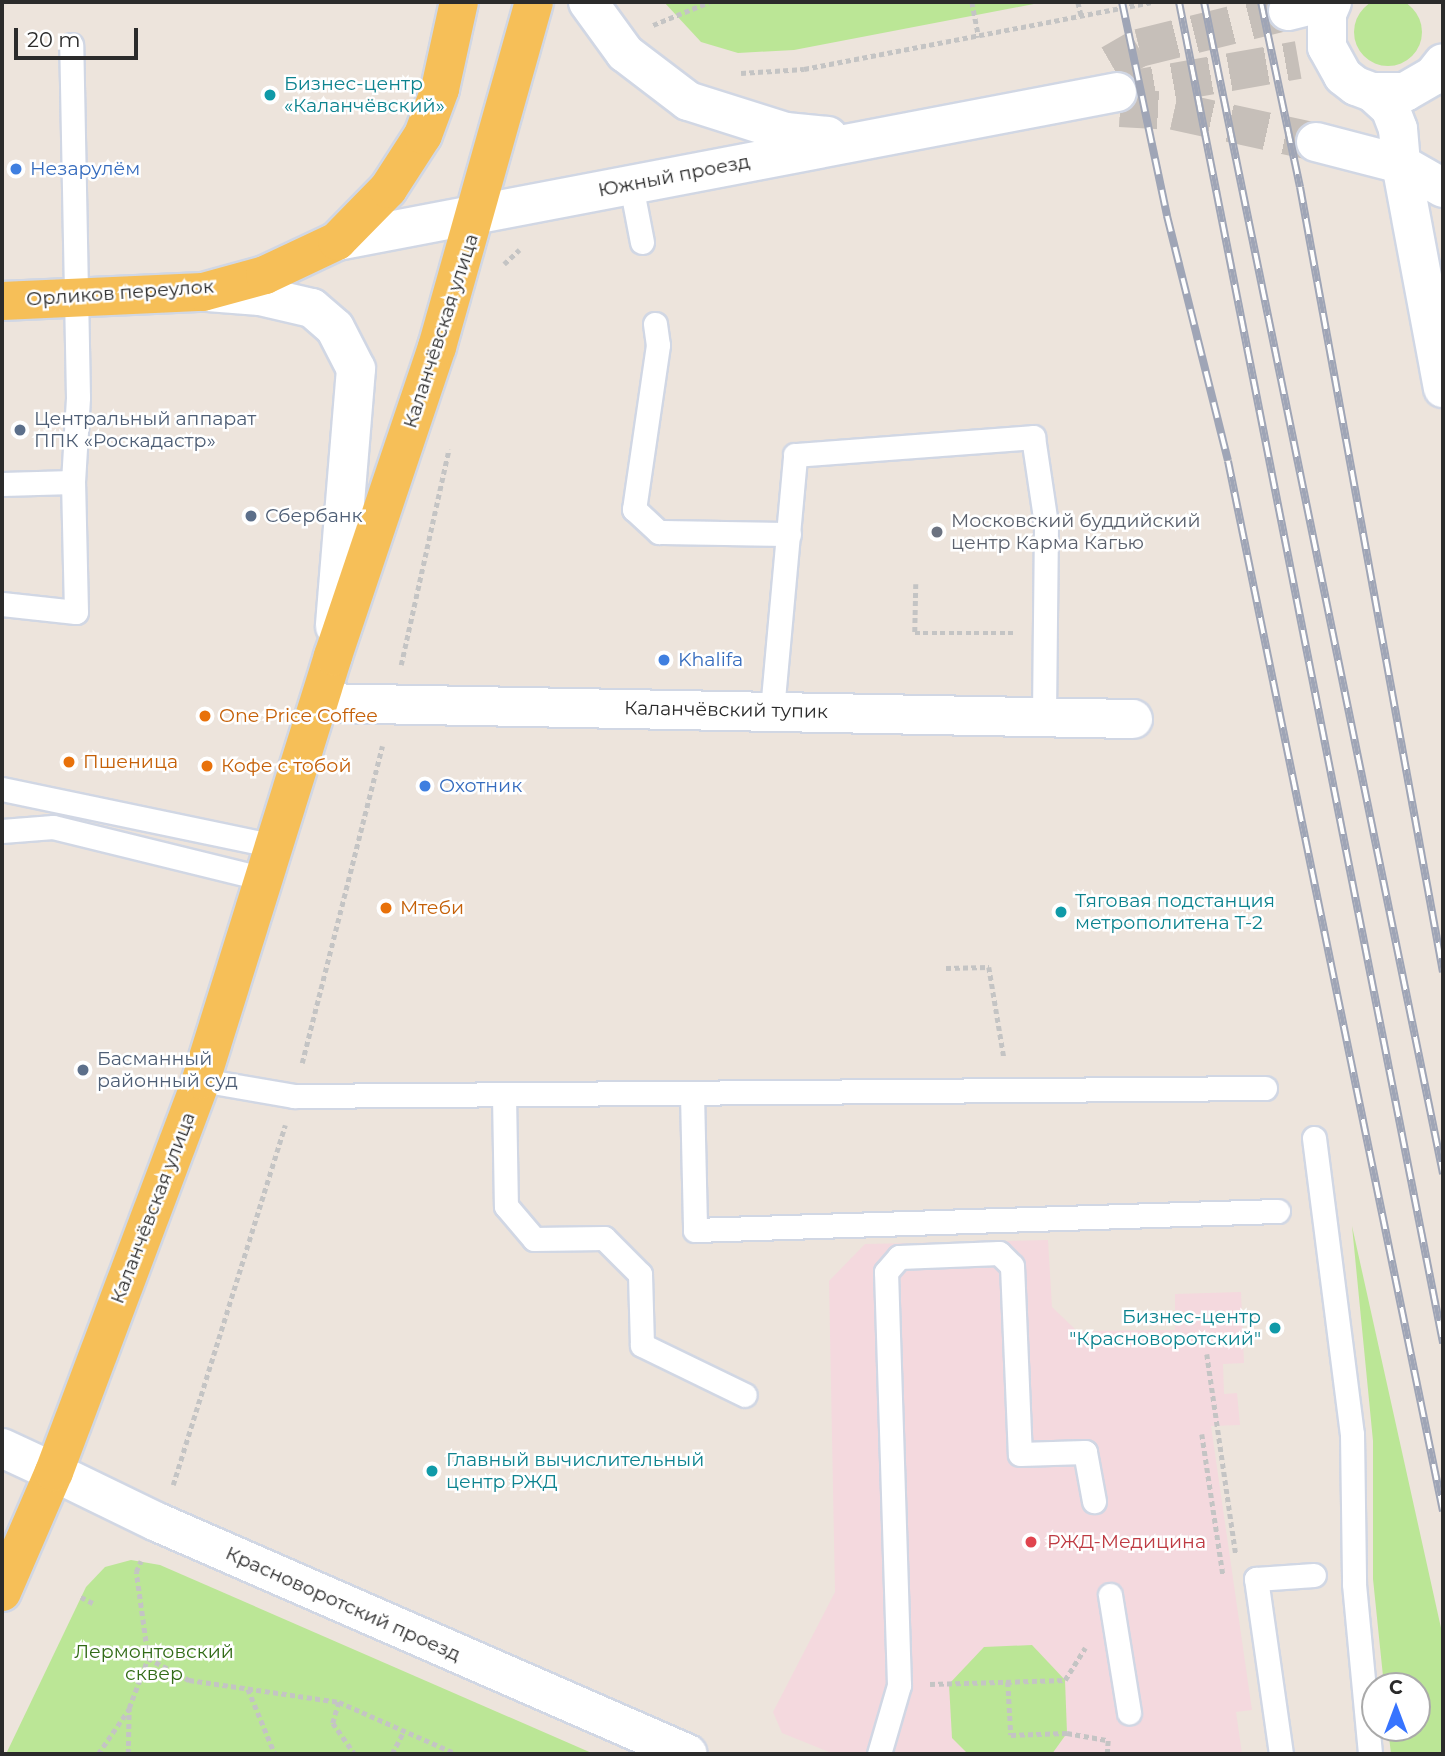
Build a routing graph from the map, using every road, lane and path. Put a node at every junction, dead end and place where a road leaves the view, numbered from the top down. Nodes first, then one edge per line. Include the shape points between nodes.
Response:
1 (459, 2) edge
2 (534, 2) edge
3 (588, 2) edge
4 (709, 2) edge
5 (972, 2) edge
6 (1078, 2) edge
7 (1151, 2) edge
8 (1332, 2) edge
9 (1082, 18) junction
10 (645, 19) dead end
11 (652, 26) junction
12 (641, 33) dead end
13 (660, 33) dead end
14 (979, 37) junction
15 (71, 45) dead end
16 (1298, 60) tunnel mouth
17 (1443, 63) edge
18 (729, 70) dead end
19 (1358, 84) junction
20 (1116, 88) tunnel mouth
21 (869, 139) junction
22 (1316, 142) tunnel mouth
23 (1401, 164) junction
24 (631, 184) junction
25 (1443, 188) edge
26 (478, 213) junction
27 (337, 241) junction
28 (642, 242) dead end
29 (519, 250) dead end
30 (498, 268) dead end
31 (203, 292) junction
32 (1443, 295) edge
33 (75, 299) junction
34 (2, 301) edge
35 (655, 324) dead end
36 (1435, 348) junction
37 (1443, 388) edge
38 (450, 446) dead end
39 (73, 482) junction
40 (2, 484) edge
41 (789, 534) junction
42 (916, 584) dead end
43 (2, 604) edge
44 (1014, 640) dead end
45 (333, 656) junction
46 (320, 703) junction
47 (392, 705) junction
48 (772, 710) junction
49 (1044, 716) junction
50 (1133, 719) dead end
51 (2, 789) edge
52 (2, 831) edge
53 (270, 862) junction
54 (946, 968) dead end
55 (1004, 1063) dead end
56 (201, 1080) junction
57 (1265, 1088) dead end
58 (692, 1094) junction
59 (504, 1095) junction
60 (294, 1096) junction
61 (1314, 1138) dead end
62 (1278, 1211) dead end
63 (1207, 1354) dead end
64 (745, 1395) dead end
65 (1202, 1434) dead end
66 (2, 1448) edge
67 (54, 1472) junction
68 (174, 1482) dead end
69 (1094, 1501) dead end
70 (141, 1561) dead end
71 (1314, 1575) dead end
72 (1224, 1580) dead end
73 (1256, 1580) junction
74 (2, 1592) edge
75 (81, 1597) dead end
76 (1111, 1601) joint
77 (94, 1604) dead end
78 (148, 1658) junction
79 (1008, 1682) junction
80 (899, 1685) junction
81 (248, 1688) junction
82 (339, 1702) junction
83 (129, 1708) junction
84 (1129, 1712) dead end
85 (403, 1732) junction
86 (1106, 1740) dead end
87 (98, 1754) edge
88 (128, 1754) edge
89 (275, 1754) edge
90 (355, 1754) edge
91 (392, 1754) edge
92 (457, 1754) edge
93 (688, 1754) edge
94 (880, 1754) edge
95 (1281, 1754) edge
96 (1370, 1754) edge

1 - 27 main road via 440,89 424,135 388,189
2 - 26 main road, Каланчёвская улица
3 - 21 street, Южный проезд via 625,52 688,101 786,132
4 - 11 path
5 - 14 path
6 - 9 path
7 - 9 path
8 - 19 street via 1327,14 1327,47
9 - 14 path
10 - 11 path
11 - 12 path
11 - 13 path
14 - 18 path via 804,69
15 - 33 lane
16 - 19 street
17 - 19 street via 1433,76 1405,92
19 - 23 street via 1390,108 1398,129
20 - 21 street, Южный проезд
21 - 24 street, Южный проезд
22 - 23 street
23 - 25 street
23 - 36 street
24 - 26 street, Южный проезд
24 - 28 lane
26 - 27 street, Орликов переулок
26 - 45 main road, Каланчёвская улица
27 - 31 main road, Орликов переулок via 265,275
29 - 30 path
31 - 33 main road, Орликов переулок
31 - 45 street, Каланчёвская улица via 260,296 312,308 335,328 356,369
32 - 36 street
33 - 34 main road, Орликов переулок
33 - 39 lane via 78,397
35 - 41 lane via 658,345 634,509 659,532
36 - 37 street
38 - 47 path
39 - 40 lane
39 - 43 lane via 76,612
41 - 48 lane
41 - 49 lane via 795,455 1033,437 1046,524
42 - 44 path via 915,633 1014,633
45 - 46 main road, Каланчёвская улица
46 - 47 street, Каланчёвский тупик
46 - 53 main road, Каланчёвская улица
47 - 48 street, Каланчёвский тупик
47 - 60 path
48 - 49 street, Каланчёвский тупик
49 - 50 street, Каланчёвский тупик
51 - 53 lane
52 - 53 lane via 54,827
53 - 56 main road, Каланчёвская улица
54 - 55 path via 989,967
56 - 60 lane
56 - 67 main road, Каланчёвская улица
57 - 58 lane
58 - 59 lane
58 - 62 lane via 695,1230
59 - 60 lane
59 - 64 lane via 506,1206 534,1239 604,1238 640,1274 642,1345
60 - 68 path
61 - 96 lane via 1352,1434 1354,1584
63 - 73 path via 1237,1559
65 - 72 path
66 - 67 street, Красноворотский проезд
67 - 74 main road, Каланчёвская улица
67 - 93 street, Красноворотский проезд via 157,1522
69 - 80 lane via 1085,1452 1020,1454 1012,1266 999,1253 899,1256 886,1272
70 - 78 path via 136,1572
71 - 73 lane
73 - 95 lane
75 - 77 path
76 - 79 path via 1065,1680
76 - 84 lane
78 - 81 path via 189,1680
78 - 83 path
79 - 80 path
79 - 86 path via 1011,1735 1067,1733
80 - 94 lane
81 - 82 path
81 - 89 path
82 - 85 path
82 - 90 path via 333,1723
83 - 87 path
83 - 88 path
85 - 91 path
85 - 92 path

